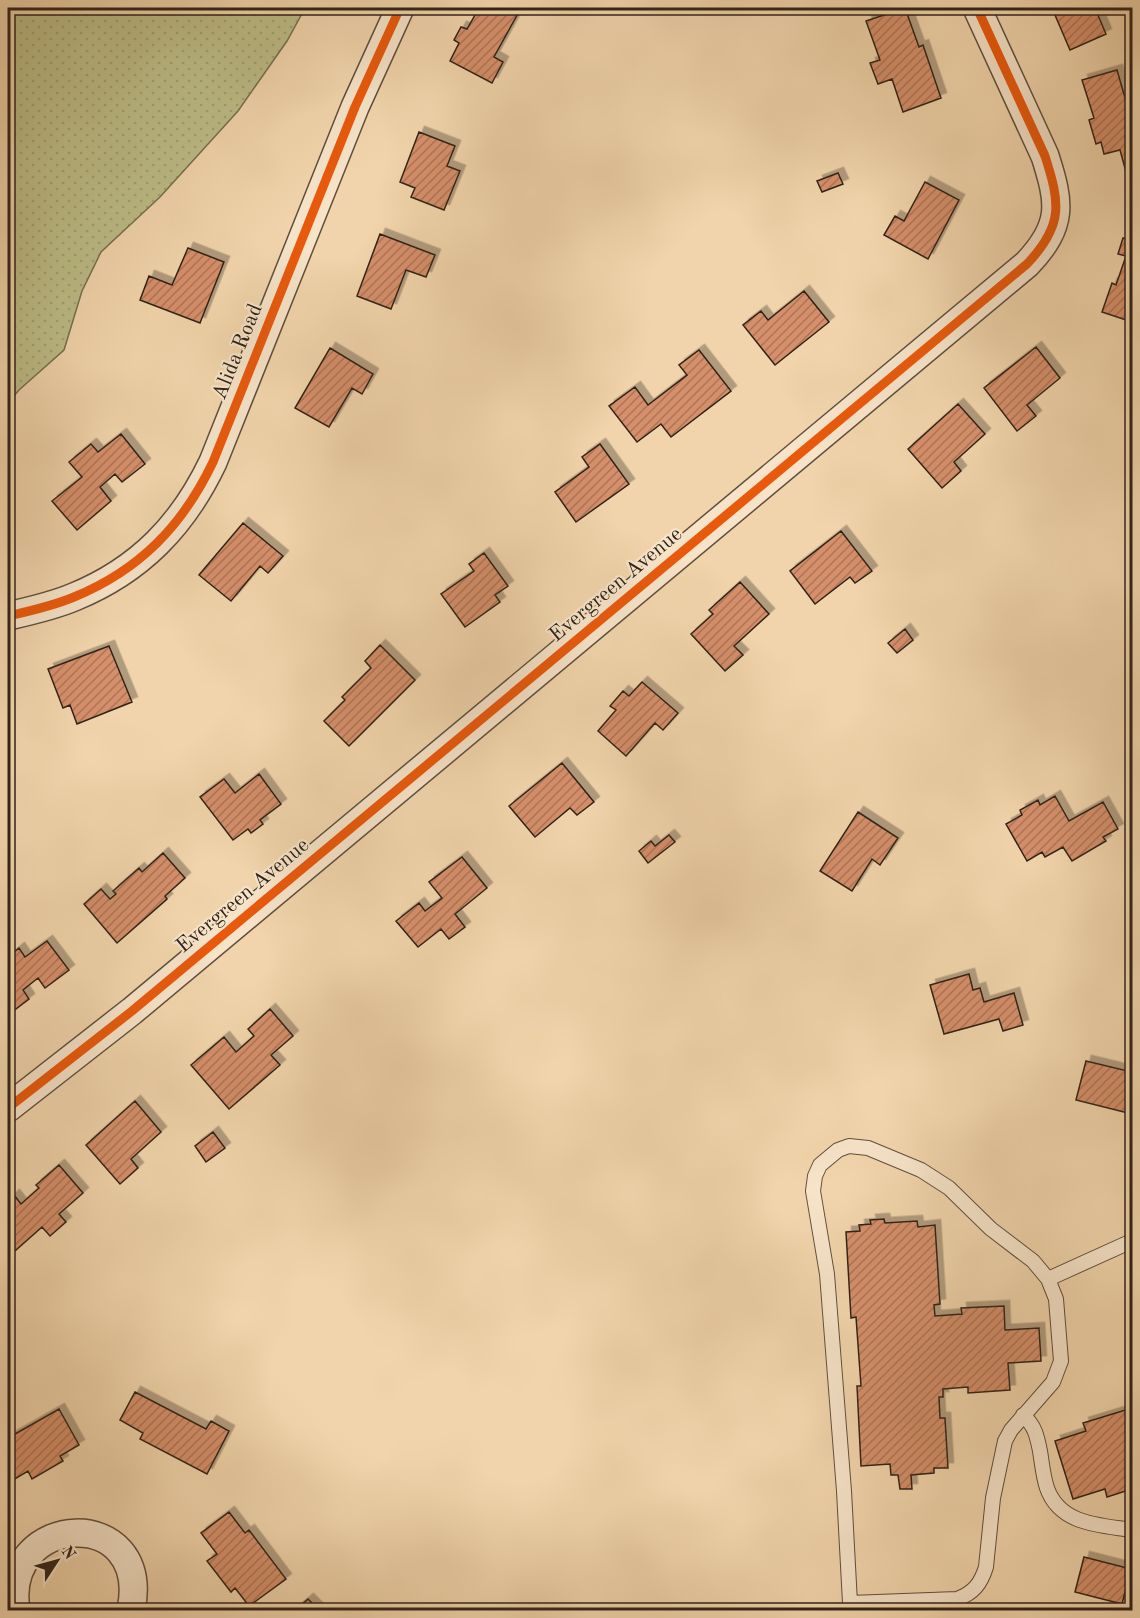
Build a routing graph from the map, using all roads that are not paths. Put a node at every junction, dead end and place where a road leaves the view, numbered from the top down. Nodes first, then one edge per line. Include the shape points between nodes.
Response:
1 (400, 8) edge
2 (977, 8) edge
3 (8, 616) edge
4 (8, 1108) edge
5 (1132, 1241) edge
6 (1048, 1279) junction
7 (1023, 1415) junction
8 (1132, 1530) edge
9 (16, 1611) edge
10 (131, 1611) edge

1 - 3 street, Alida Road via 355,107 213,462 194,499 168,533 117,576 72,598
2 - 4 street, Evergreen Avenue via 1052,178 1056,217 1041,250 484,719 132,1011
5 - 6 lane
6 - 7 lane via 1056,1299 1061,1361 1053,1382
6 - 7 lane via 1033,1261 991,1229 949,1188 921,1170 859,1146 838,1150 820,1165 813,1191 827,1274 850,1604 947,1601 975,1589 986,1567 1001,1453
7 - 8 lane via 1035,1428 1047,1488 1059,1507 1078,1520
9 - 10 street via 14,1580 29,1551 56,1534 78,1532 99,1538 124,1559 134,1588

